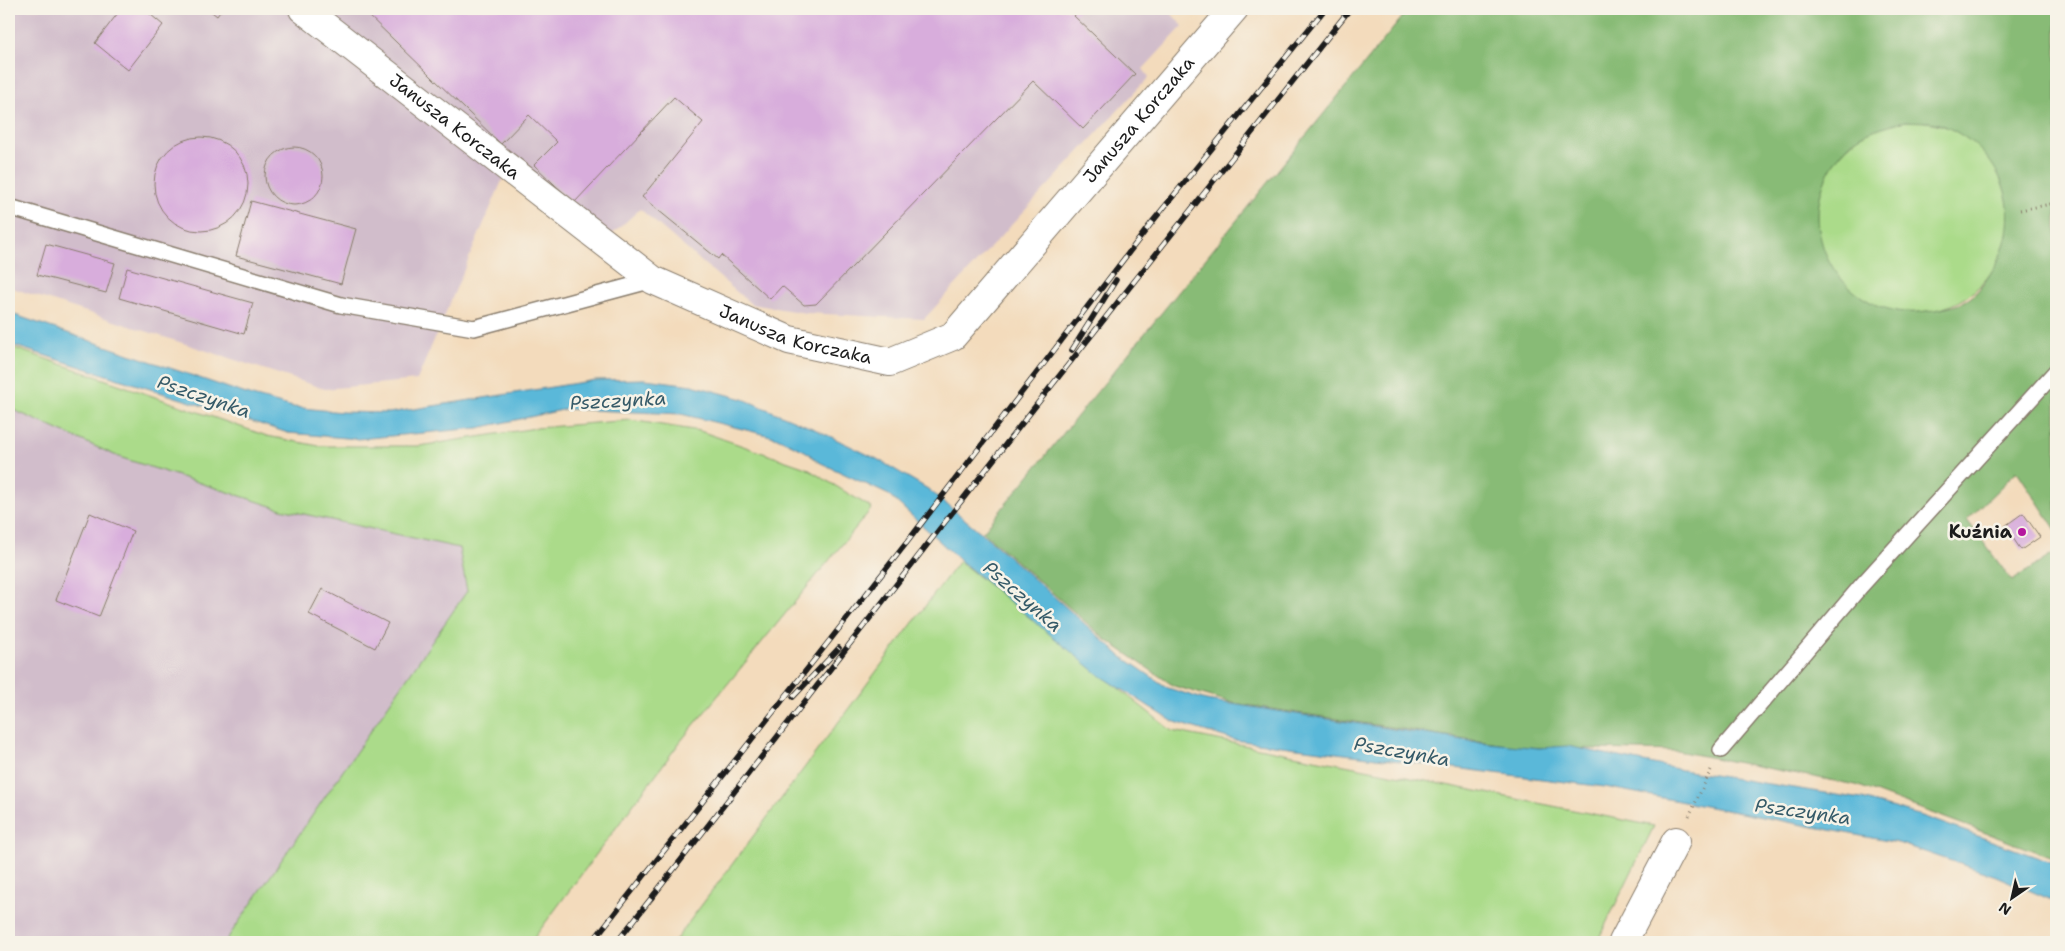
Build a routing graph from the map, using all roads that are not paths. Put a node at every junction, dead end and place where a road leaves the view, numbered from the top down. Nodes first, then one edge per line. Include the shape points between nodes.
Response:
1 (303, 9) edge
2 (1234, 9) edge
3 (9, 207) edge
4 (653, 280) junction
5 (2056, 371) edge
6 (1721, 750) road end
7 (1676, 841) road end
8 (1622, 942) edge

1 - 4 street, Janusza Korczaka
2 - 4 street, Janusza Korczaka via 954,336 890,362 789,340
3 - 4 lane via 342,305 474,328
5 - 6 lane via 1861,586
7 - 8 street

